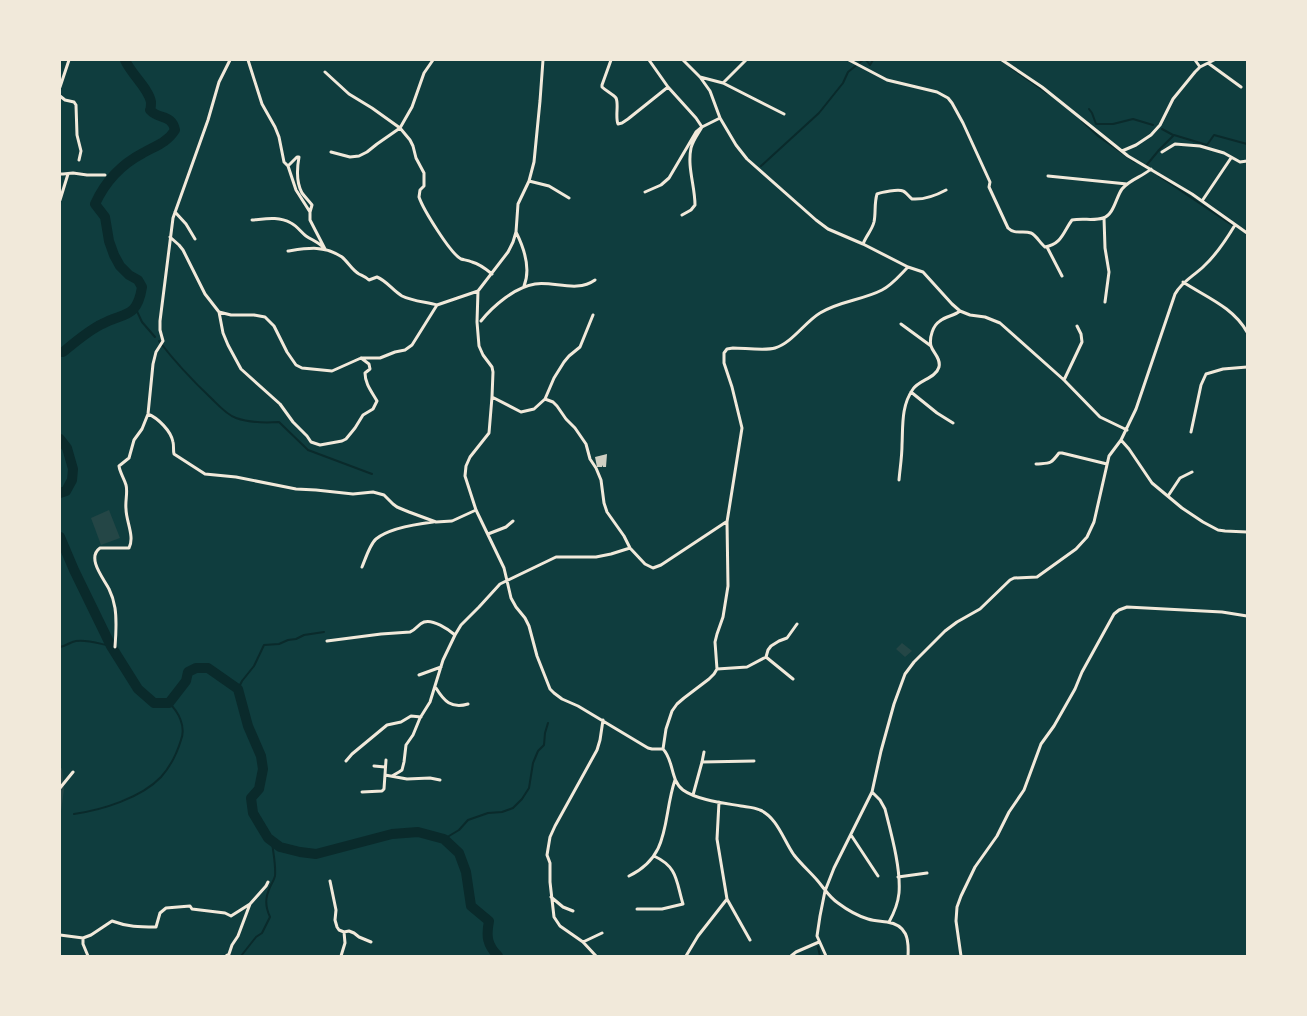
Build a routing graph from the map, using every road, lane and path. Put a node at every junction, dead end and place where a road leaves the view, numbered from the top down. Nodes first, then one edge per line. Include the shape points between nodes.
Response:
1 (68, 60) edge
2 (230, 60) edge
3 (248, 60) edge
4 (433, 60) edge
5 (543, 60) edge
6 (611, 60) edge
7 (649, 60) edge
8 (683, 60) edge
9 (746, 60) edge
10 (849, 60) edge
11 (1002, 60) edge
12 (1195, 60) edge
13 (1214, 60) edge
14 (1208, 62) junction
15 (1200, 67) junction
16 (325, 72) dead end
17 (700, 77) junction
18 (723, 83) junction
19 (668, 86) junction
20 (60, 87) edge
21 (1241, 87) dead end
22 (60, 96) edge
23 (784, 114) dead end
24 (720, 118) junction
25 (702, 127) junction
26 (400, 128) junction
27 (1121, 151) junction
28 (331, 152) dead end
29 (1162, 152) dead end
30 (1231, 158) junction
31 (79, 160) dead end
32 (1247, 162) edge
33 (288, 166) junction
34 (1151, 169) junction
35 (60, 174) edge
36 (68, 174) junction
37 (105, 175) dead end
38 (1048, 176) dead end
39 (529, 181) junction
40 (1128, 184) junction
41 (946, 190) dead end
42 (645, 192) dead end
43 (569, 198) dead end
44 (60, 200) edge
45 (1202, 201) junction
46 (175, 212) junction
47 (310, 212) junction
48 (682, 216) dead end
49 (1104, 218) junction
50 (252, 220) dead end
51 (1235, 225) junction
52 (516, 232) junction
53 (1247, 233) edge
54 (170, 237) junction
55 (195, 239) dead end
56 (863, 244) junction
57 (1048, 247) junction
58 (325, 249) junction
59 (288, 251) dead end
60 (908, 267) junction
61 (492, 274) junction
62 (1062, 276) dead end
63 (595, 280) dead end
64 (1183, 282) junction
65 (524, 287) junction
66 (478, 291) junction
67 (1105, 302) dead end
68 (437, 305) junction
69 (960, 311) junction
70 (220, 312) junction
71 (593, 315) dead end
72 (481, 321) dead end
73 (901, 324) dead end
74 (1077, 326) dead end
75 (1247, 332) edge
76 (931, 346) junction
77 (361, 358) junction
78 (1247, 367) edge
79 (1064, 380) junction
80 (911, 392) junction
81 (492, 397) junction
82 (545, 399) junction
83 (148, 414) junction
84 (953, 423) dead end
85 (1127, 430) junction
86 (1191, 432) dead end
87 (1121, 440) junction
88 (1036, 464) dead end
89 (1107, 464) junction
90 (1192, 472) dead end
91 (899, 480) dead end
92 (1168, 496) junction
93 (476, 510) junction
94 (513, 521) dead end
95 (436, 522) junction
96 (727, 522) junction
97 (1247, 532) edge
98 (488, 534) junction
99 (630, 548) junction
100 (362, 567) dead end
101 (508, 580) junction
102 (1247, 616) edge
103 (797, 624) dead end
104 (455, 635) junction
105 (326, 642) dead end
106 (115, 647) dead end
107 (766, 657) junction
108 (441, 667) junction
109 (717, 668) junction
110 (419, 675) dead end
111 (793, 679) dead end
112 (435, 688) junction
113 (468, 704) dead end
114 (421, 717) junction
115 (603, 720) junction
116 (663, 749) junction
117 (704, 752) dead end
118 (386, 760) dead end
119 (346, 761) dead end
120 (754, 761) dead end
121 (702, 762) junction
122 (374, 766) dead end
123 (385, 767) junction
124 (73, 772) dead end
125 (385, 775) junction
126 (392, 776) junction
127 (440, 780) dead end
128 (675, 780) junction
129 (60, 788) edge
130 (362, 792) dead end
131 (872, 792) junction
132 (693, 795) junction
133 (719, 802) junction
134 (851, 835) junction
135 (654, 856) junction
136 (927, 873) dead end
137 (629, 876) dead end
138 (878, 876) dead end
139 (898, 877) junction
140 (330, 881) dead end
141 (268, 882) dead end
142 (825, 891) junction
143 (551, 897) junction
144 (726, 899) junction
145 (250, 904) junction
146 (637, 909) dead end
147 (573, 911) dead end
148 (889, 922) junction
149 (344, 932) junction
150 (602, 933) dead end
151 (60, 935) edge
152 (83, 938) junction
153 (750, 940) dead end
154 (371, 942) dead end
155 (583, 942) junction
156 (819, 942) junction
157 (88, 956) edge
158 (226, 956) edge
159 (341, 956) edge
160 (596, 956) edge
161 (686, 956) edge
162 (791, 956) edge
163 (826, 956) edge
164 (908, 956) edge
165 (961, 956) edge

1 - 20 street
2 - 46 street via 219,82
3 - 33 street
4 - 26 street
5 - 39 street via 537,141
6 - 19 street via 602,87 616,98 618,124
7 - 19 street
8 - 17 street
9 - 18 street
10 - 57 street via 887,80 937,92 948,98 975,146 1008,228 1012,232 1032,233 1043,246
11 - 27 street via 1042,87
12 - 15 street
13 - 14 street
14 - 15 street
14 - 21 street
15 - 27 street via 1151,135
16 - 26 street via 349,94
17 - 18 street
17 - 24 street via 710,91
18 - 23 street
19 - 25 street
22 - 31 street via 76,104
24 - 25 street
24 - 56 street via 747,159 768,178 828,229
25 - 42 street via 692,137 669,178
25 - 48 street via 691,147 695,205
26 - 28 street via 359,156
26 - 61 street via 410,140 424,173 424,186 418,197 432,221 456,255
27 - 34 street
29 - 30 street via 1172,144 1200,146 1220,151
30 - 32 street
30 - 45 street
33 - 47 street via 296,190
33 - 47 street via 299,157 299,182 303,195 312,206
34 - 40 street
34 - 45 street
35 - 36 street
36 - 37 street
36 - 44 street
38 - 40 street
39 - 43 street via 550,186
39 - 52 street via 518,204
40 - 49 street
41 - 56 street via 923,199 912,199 904,191 877,194 874,222
45 - 51 street
46 - 54 street
46 - 55 street
47 - 58 street via 310,220
49 - 57 street via 1072,220 1063,237
49 - 67 street via 1109,272
50 - 58 street via 274,218 290,222
51 - 53 street
51 - 64 street via 1210,260
52 - 61 street via 508,252
52 - 65 street via 527,267
54 - 70 street via 183,250 206,294
54 - 83 street via 160,320 162,341 153,364
56 - 60 street
57 - 62 street
58 - 59 street
58 - 68 street via 369,280 376,277 404,297
60 - 69 street via 923,272
60 - 96 street via 881,291 821,312 778,348 733,348 724,353 742,428
61 - 66 street
63 - 65 street via 566,286 536,284
64 - 75 street via 1233,313
64 - 85 street
65 - 72 street via 506,297
66 - 68 street
66 - 81 street via 479,346 492,368
68 - 77 street via 408,348 380,358
69 - 76 street via 937,324
69 - 79 street via 1000,323
70 - 77 street via 265,317 279,333 294,363 302,368 332,371
70 - 77 street via 223,333 241,369 280,404 315,445 342,442 376,404 366,384 365,373 370,369 369,364
71 - 82 street via 580,347 558,370
73 - 76 street
74 - 79 street via 1082,342
76 - 80 street via 939,366
78 - 86 street via 1206,374
79 - 85 street via 1100,417
80 - 84 street
80 - 91 street via 903,416
81 - 82 street via 521,412 534,409
81 - 93 street via 488,433 466,466
82 - 99 street via 557,406 586,444 601,480 604,503
83 - 95 street via 159,421 170,435 174,454 202,473 296,489 353,494 373,492 384,495 409,512
83 - 106 street via 134,440 129,458 119,466 126,485 126,516 132,543 129,548 100,548 94,557 115,607
85 - 87 street
87 - 89 street
87 - 92 street via 1152,483
88 - 89 street via 1054,461 1062,453
89 - 131 street via 1094,522 1076,549 1037,577 1010,580 980,608 950,627 908,669 880,751
90 - 92 street via 1180,478
92 - 97 street via 1211,527
93 - 95 street via 452,521
93 - 98 street
94 - 98 street
95 - 100 street via 402,527 378,538
96 - 99 street via 655,568 645,564
96 - 109 street via 728,586 715,642
98 - 101 street
99 - 101 street via 596,557 556,557
101 - 104 street via 495,589
101 - 115 street via 511,598 527,622 550,689 562,699
102 - 165 street via 1127,607 1114,614 1076,689 1041,744 1024,790 975,867 961,896 956,920
103 - 107 street via 787,638 771,646
104 - 105 street via 440,625 423,622 410,632
104 - 108 street
107 - 109 street via 747,667
107 - 111 street
108 - 110 street
108 - 112 street
109 - 116 street via 672,711
112 - 113 street via 455,706
112 - 114 street
114 - 119 street via 410,716 387,725
114 - 126 street via 406,745 402,770
115 - 116 street via 648,748
115 - 143 street via 597,750 550,838 547,855
116 - 128 street
117 - 121 street
118 - 123 street
120 - 121 street
121 - 132 street
122 - 123 street
123 - 125 street
124 - 129 street
125 - 126 street
125 - 130 street via 382,791
126 - 127 street via 406,780
128 - 132 street via 681,789
128 - 135 street via 670,793 665,834
131 - 134 street
131 - 139 street via 884,809
132 - 133 street
133 - 142 street via 764,812 797,859
133 - 144 street via 717,839
134 - 138 street
134 - 142 street
135 - 137 street
135 - 146 street via 671,867 683,904 662,909
136 - 139 street
139 - 148 street via 897,903
140 - 149 street via 336,924
141 - 145 street
142 - 148 street via 862,917
142 - 156 street via 817,929
143 - 147 street
143 - 155 street via 554,917 560,926
144 - 153 street
144 - 161 street
145 - 152 street via 231,916 190,906 166,908 161,910 155,928 137,928 112,920
145 - 158 street via 238,936
148 - 164 street via 906,933
149 - 154 street via 354,933
149 - 159 street
150 - 155 street
151 - 152 street
152 - 157 street
155 - 160 street
156 - 162 street
156 - 163 street

